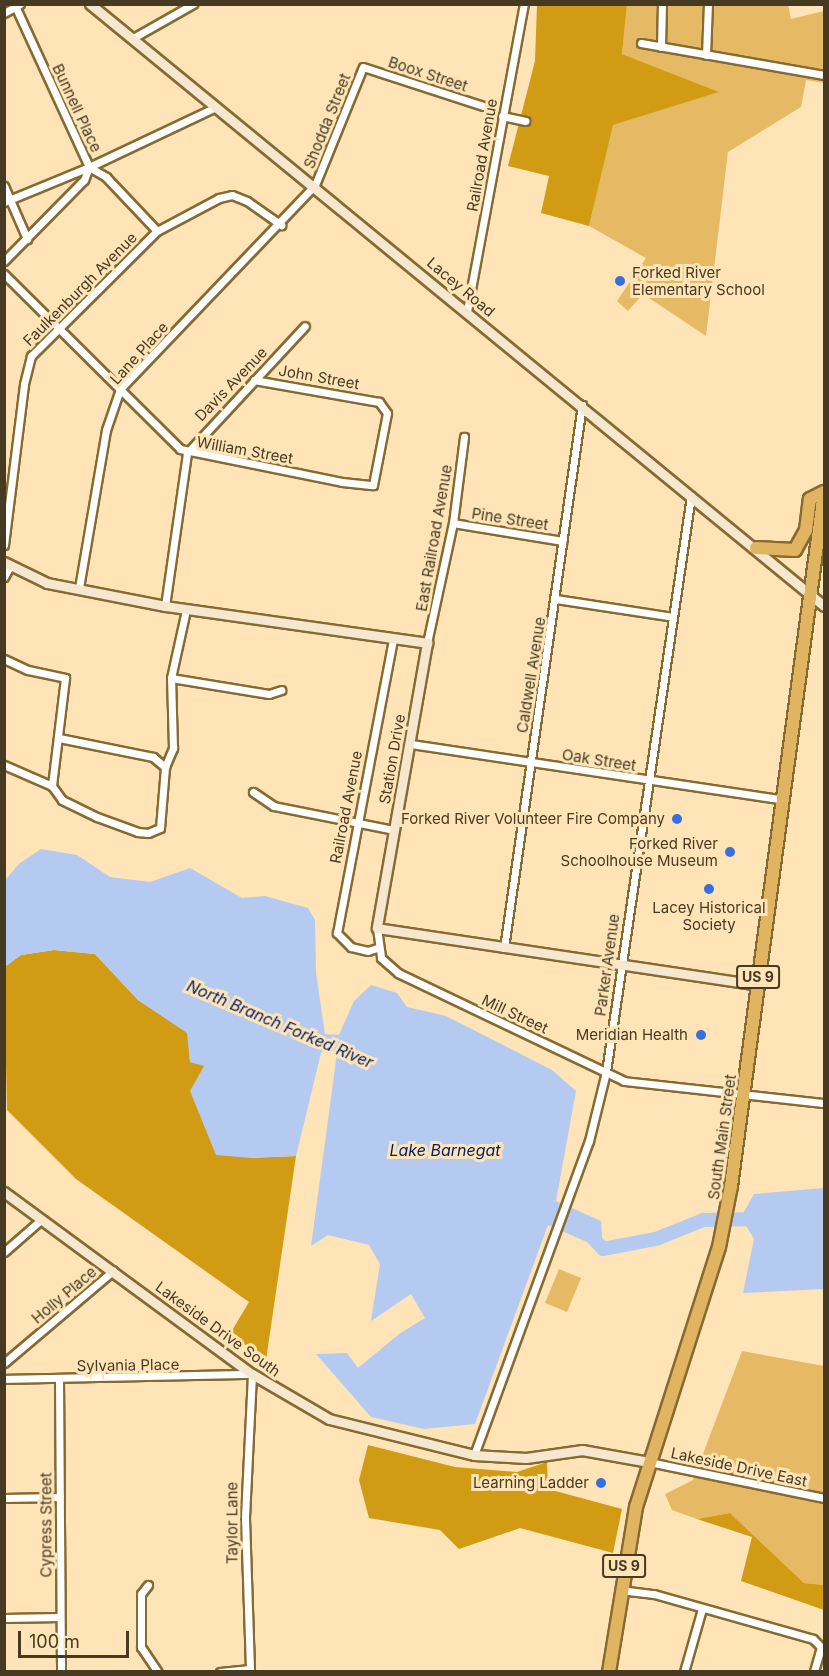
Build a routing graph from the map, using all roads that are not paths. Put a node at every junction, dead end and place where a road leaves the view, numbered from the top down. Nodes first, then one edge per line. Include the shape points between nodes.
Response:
1 (193, 4) edge
2 (524, 4) edge
3 (662, 4) edge
4 (708, 4) edge
5 (93, 5) edge
6 (18, 6) edge
7 (4, 13) edge
8 (133, 38) junction
9 (641, 43) dead end
10 (661, 47) junction
11 (706, 56) junction
12 (363, 67) joint
13 (825, 75) edge
14 (483, 106) dead end
15 (216, 107) junction
16 (502, 116) junction
17 (525, 121) dead end
18 (89, 167) junction
19 (315, 185) junction
20 (4, 186) edge
21 (8, 201) edge
22 (281, 225) junction
23 (157, 231) junction
24 (27, 239) junction
25 (4, 261) edge
26 (4, 274) edge
27 (467, 311) junction
28 (305, 326) dead end
29 (59, 327) junction
30 (254, 380) junction
31 (120, 389) junction
32 (582, 405) junction
33 (464, 437) dead end
34 (186, 453) junction
35 (4, 458) edge
36 (15, 460) junction
37 (373, 485) joint
38 (825, 493) edge
39 (691, 496) junction
40 (453, 523) junction
41 (563, 541) junction
42 (4, 546) edge
43 (756, 549) junction
44 (7, 564) edge
45 (4, 578) edge
46 (79, 588) junction
47 (811, 595) junction
48 (556, 599) junction
49 (165, 606) junction
50 (825, 606) edge
51 (186, 610) junction
52 (673, 617) junction
53 (393, 639) junction
54 (428, 643) junction
55 (4, 659) edge
56 (171, 678) junction
57 (281, 690) dead end
58 (60, 738) junction
59 (411, 744) junction
60 (532, 763) junction
61 (4, 765) edge
62 (165, 767) junction
63 (649, 781) junction
64 (52, 786) junction
65 (253, 792) dead end
66 (784, 800) junction
67 (357, 822) junction
68 (394, 830) junction
69 (377, 928) junction
70 (377, 948) junction
71 (504, 948) junction
72 (619, 965) junction
73 (757, 985) junction
74 (606, 1072) junction
75 (744, 1092) junction
76 (825, 1103) edge
77 (4, 1192) edge
78 (42, 1219) junction
79 (4, 1252) edge
80 (113, 1271) junction
81 (4, 1363) edge
82 (252, 1374) junction
83 (4, 1379) edge
84 (59, 1379) junction
85 (474, 1455) junction
86 (649, 1462) junction
87 (60, 1497) junction
88 (4, 1498) edge
89 (825, 1498) edge
90 (148, 1585) dead end
91 (620, 1590) junction
92 (702, 1610) junction
93 (60, 1617) junction
94 (4, 1618) edge
95 (250, 1670) edge
96 (61, 1671) edge
97 (158, 1671) edge
98 (220, 1671) edge
99 (609, 1671) edge
100 (684, 1671) edge
101 (814, 1671) edge

1 - 8 street
2 - 16 street, Railroad Avenue
3 - 10 street
4 - 11 street
5 - 8 street, Lacey Road
6 - 7 street
6 - 18 street, Bunnell Place
8 - 15 street, Lacey Road
9 - 10 street
10 - 11 street
11 - 13 street
12 - 14 street, Boox Street
12 - 19 street, Shodda Street
15 - 18 street
15 - 19 street, Lacey Road
16 - 17 street
16 - 27 street, Railroad Avenue
18 - 21 street
18 - 23 street, Bunnell Place via 106,177
18 - 24 street via 84,180
19 - 22 street, Lane Place
19 - 27 street, Lacey Road
20 - 21 street
21 - 24 street
22 - 23 street, Faulkenburgh Avenue via 232,195
22 - 31 street, Lane Place
23 - 29 street, Faulkenburgh Avenue
24 - 25 street
26 - 29 street, William Street
27 - 32 street, Lacey Road
28 - 30 street, Davis Avenue
29 - 31 street, William Street
29 - 36 street, Faulkenburgh Avenue via 31,357
30 - 34 street, Davis Avenue
30 - 37 street, John Street via 379,402 387,413
31 - 34 street, William Street
31 - 46 street, Lane Place via 106,430
32 - 39 street, Lacey Road
32 - 41 street, Caldwell Avenue
33 - 40 street, East Railroad Avenue
34 - 37 street, William Street
34 - 49 street
35 - 36 street
36 - 42 street, Faulkenburgh Avenue
38 - 43 highway via 810,499 806,530 795,550
38 - 47 highway, US 9
39 - 43 street, Lacey Road
39 - 52 street, Parker Avenue
40 - 41 street, Pine Street
40 - 54 street, East Railroad Avenue
41 - 48 street, Caldwell Avenue
43 - 47 street, Lacey Road
44 - 45 street
44 - 46 street via 47,583
46 - 49 street
47 - 50 street, Lacey Road
47 - 66 highway, South Main Street / US 9
48 - 52 street
48 - 60 street, Caldwell Avenue
49 - 51 street
51 - 53 street
51 - 56 street
52 - 63 street, Parker Avenue
53 - 54 street
53 - 67 street, Railroad Avenue
54 - 59 street, Station Drive
55 - 58 street via 28,670 65,678
56 - 57 street via 269,694
56 - 62 street via 172,748
58 - 62 street via 153,757
58 - 64 street
59 - 60 street, Oak Street
59 - 68 street, Station Drive
60 - 63 street, Oak Street
60 - 71 street, Caldwell Avenue
61 - 64 street
62 - 64 street via 160,828 148,833 97,817 62,800
63 - 66 street, Oak Street
63 - 72 street, Parker Avenue
65 - 67 street via 274,806
66 - 73 highway, South Main Street / US 9
67 - 68 street
67 - 70 street, Railroad Avenue via 337,933 351,947 368,951
68 - 69 street, Station Drive
69 - 70 street
69 - 71 street
70 - 74 street, Mill Street via 398,973
71 - 72 street
72 - 73 street
72 - 74 street, Parker Avenue
73 - 75 highway, South Main Street / US 9
74 - 75 street, Mill Street via 624,1081
74 - 85 street, Parker Avenue via 589,1141
75 - 76 street, Mill Street
75 - 86 highway, South Main Street / US 9 via 722,1231
77 - 78 street, Lakeside Drive South
78 - 79 street
78 - 80 street, Lakeside Drive South
80 - 81 street, Holly Place
80 - 82 street, Lakeside Drive South
82 - 84 street, Sylvania Place
82 - 85 street, Lakeside Drive South via 329,1419
82 - 95 street, Taylor Lane via 245,1518
83 - 84 street, Sylvania Place
84 - 87 street, Cypress Street
85 - 86 street, Lakeside Drive South via 526,1458 582,1450
86 - 89 street, Lakeside Drive East
86 - 91 highway, South Main Street / US 9
87 - 88 street
87 - 93 street, Cypress Street
90 - 97 street via 141,1594 141,1647
91 - 92 street via 654,1594
91 - 99 highway, South Main Street / US 9
92 - 100 street
92 - 101 street via 813,1639 821,1647
93 - 94 street
93 - 96 street, Cypress Street
95 - 98 street

